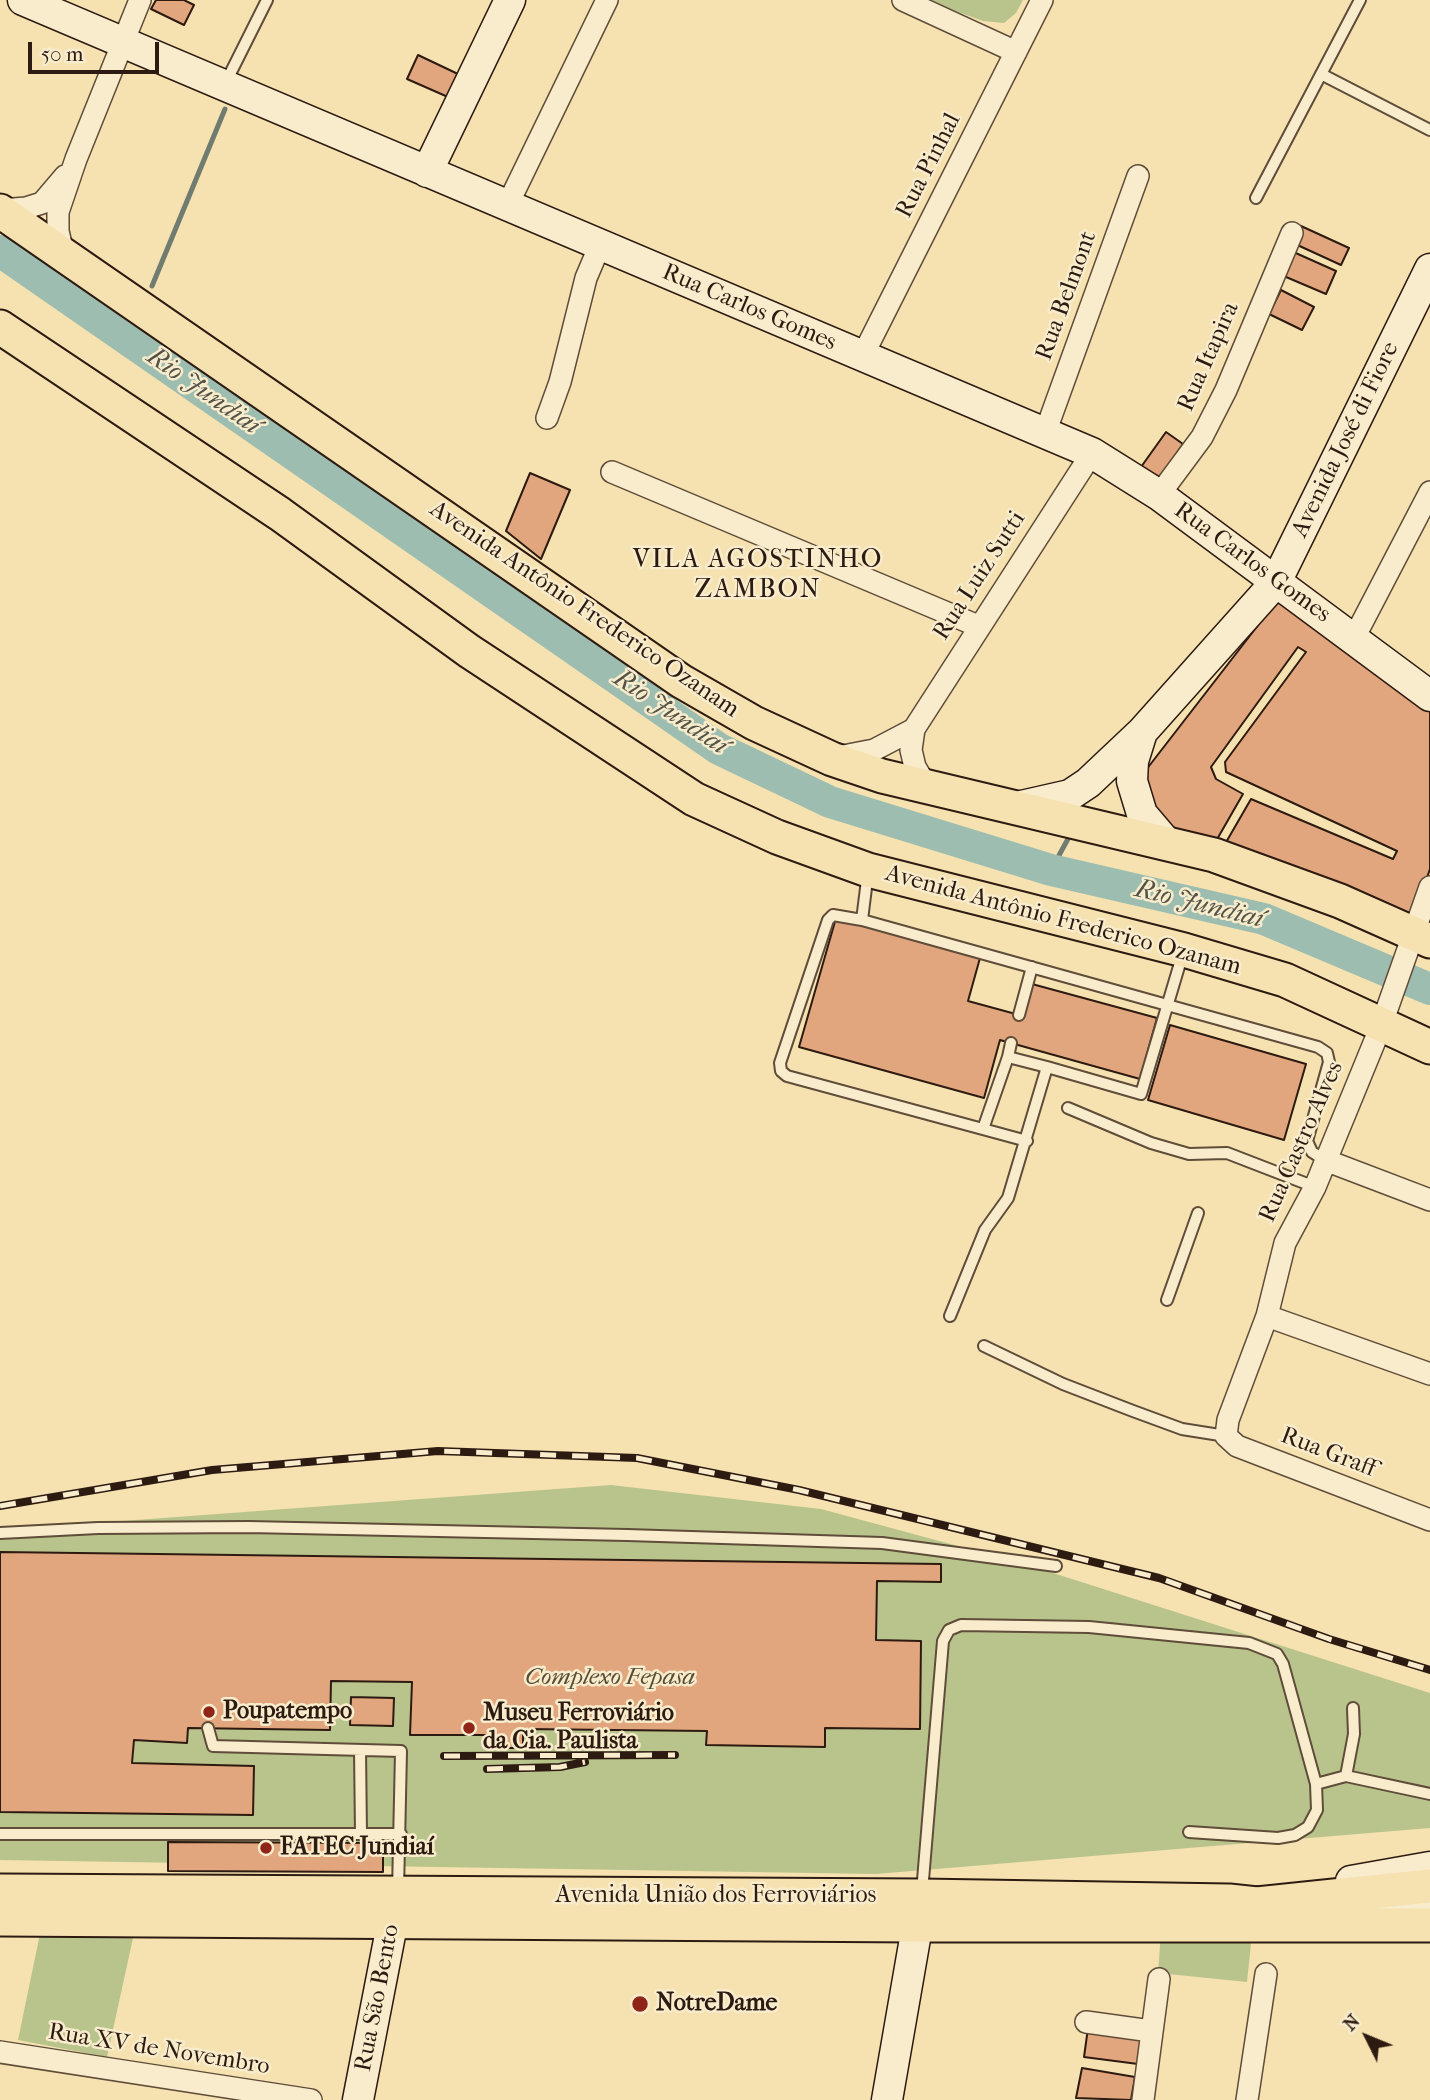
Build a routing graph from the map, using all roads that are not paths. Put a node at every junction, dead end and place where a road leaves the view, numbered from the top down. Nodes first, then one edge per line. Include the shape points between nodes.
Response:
1 (23, 0) edge
2 (140, 0) edge
3 (267, 0) edge
4 (510, 0) edge
5 (607, 0) edge
6 (903, 0) edge
7 (1042, 0) edge
8 (1360, 0) edge
9 (122, 43) junction
10 (1016, 52) junction
11 (1321, 74) junction
12 (224, 86) junction
13 (1430, 131) edge
14 (76, 159) junction
15 (427, 172) junction
16 (1139, 176) dead end
17 (1256, 198) dead end
18 (507, 206) junction
19 (0, 211) edge
20 (1292, 233) dead end
21 (600, 246) junction
22 (63, 253) junction
23 (1430, 269) edge
24 (0, 327) edge
25 (863, 355) junction
26 (547, 418) dead end
27 (1045, 433) junction
28 (1092, 453) junction
29 (612, 472) dead end
30 (1430, 492) edge
31 (1159, 495) junction
32 (1276, 582) junction
33 (978, 626) junction
34 (1354, 638) junction
35 (1430, 696) edge
36 (914, 729) junction
37 (1142, 732) junction
38 (832, 759) junction
39 (1100, 772) junction
40 (927, 787) junction
41 (1017, 807) junction
42 (1142, 814) junction
43 (1165, 841) junction
44 (868, 870) junction
45 (1430, 887) edge
46 (862, 920) junction
47 (1417, 941) edge
48 (1184, 950) junction
49 (1032, 967) junction
50 (1168, 1004) junction
51 (1019, 1015) dead end
52 (1384, 1018) junction
53 (1011, 1043) dead end
54 (1430, 1047) edge
55 (1008, 1057) junction
56 (1047, 1067) junction
57 (1068, 1108) dead end
58 (983, 1129) junction
59 (1027, 1141) junction
60 (1325, 1160) junction
61 (1315, 1187) junction
62 (1430, 1200) edge
63 (1198, 1213) dead end
64 (1167, 1300) dead end
65 (950, 1316) dead end
66 (1266, 1316) junction
67 (984, 1346) dead end
68 (1430, 1374) edge
69 (1227, 1428) junction
70 (1430, 1520) edge
71 (0, 1533) edge
72 (1056, 1566) dead end
73 (1353, 1708) dead end
74 (208, 1728) dead end
75 (360, 1750) junction
76 (1346, 1776) junction
77 (1316, 1784) junction
78 (1430, 1794) edge
79 (1189, 1832) dead end
80 (0, 1834) edge
81 (361, 1834) junction
82 (401, 1834) junction
83 (1430, 1867) edge
84 (1430, 1886) edge
85 (0, 1891) edge
86 (1228, 1901) junction
87 (1430, 1905) edge
88 (396, 1908) junction
89 (919, 1911) junction
90 (0, 1919) edge
91 (1430, 1925) edge
92 (1303, 1926) junction
93 (1266, 1974) dead end
94 (1159, 1979) dead end
95 (1086, 2022) dead end
96 (1151, 2031) junction
97 (0, 2052) edge
98 (311, 2100) edge
99 (358, 2100) edge
100 (887, 2100) edge
101 (1143, 2100) edge
102 (1247, 2100) edge

1 - 9 main road, Rua Carlos Gomes
2 - 9 street
3 - 12 lane
4 - 15 main road
5 - 18 street
6 - 10 street
7 - 10 street, Rua Pinhal
8 - 11 lane
9 - 12 main road, Rua Carlos Gomes
9 - 14 street
10 - 25 street, Rua Pinhal
11 - 13 lane
11 - 17 lane
12 - 15 main road, Rua Carlos Gomes
14 - 19 street via 42,203
14 - 22 street via 58,212
15 - 18 main road, Rua Carlos Gomes
16 - 27 street, Rua Belmont
18 - 21 main road, Rua Carlos Gomes
19 - 22 main road, Avenida Antônio Frederico Ozanam
20 - 31 street, Rua Itapira via 1226,390 1202,437
21 - 25 main road, Rua Carlos Gomes
21 - 26 street via 586,278
22 - 38 main road, Avenida Antônio Frederico Ozanam via 681,681 754,723
23 - 32 main road, Avenida José di Fiore
24 - 44 main road, Avenida Antônio Frederico Ozanam via 280,514 469,651 638,765 694,799 777,837
25 - 27 main road, Rua Carlos Gomes
27 - 28 main road, Rua Carlos Gomes
28 - 31 main road, Rua Carlos Gomes
28 - 33 street, Rua Luiz Sutti
29 - 33 street
30 - 34 street
31 - 32 main road, Rua Carlos Gomes
32 - 34 main road, Rua Carlos Gomes
32 - 37 main road, Avenida José di Fiore
33 - 36 street, Rua Luiz Sutti
34 - 35 main road, Rua Carlos Gomes
36 - 38 street via 874,750
36 - 40 street via 911,750
37 - 39 main road, Avenida José di Fiore
37 - 42 main road via 1132,781
38 - 40 main road, Avenida Antônio Frederico Ozanam
39 - 41 main road, Avenida José di Fiore via 1070,795
39 - 42 main road
40 - 41 main road, Avenida Antônio Frederico Ozanam
41 - 43 main road, Avenida Antônio Frederico Ozanam
42 - 43 main road
43 - 47 main road, Avenida Antônio Frederico Ozanam via 1340,901
44 - 46 lane
44 - 48 main road, Avenida Antônio Frederico Ozanam
45 - 47 street, Rua Castro Alves
46 - 49 lane
46 - 58 lane via 839,914 828,920 781,1071
47 - 52 street, Rua Castro Alves
48 - 50 lane
48 - 52 main road, Avenida Antônio Frederico Ozanam
49 - 50 lane
49 - 51 lane
50 - 56 lane via 1141,1094
50 - 60 lane via 1327,1053 1329,1062 1307,1141 1312,1152
52 - 54 main road, Avenida Antônio Frederico Ozanam
52 - 60 street, Rua Castro Alves
53 - 55 lane
55 - 56 lane
55 - 58 lane
56 - 59 lane
57 - 61 lane via 1151,1143 1189,1154 1227,1153
58 - 59 lane
59 - 65 lane via 1008,1198 985,1230
60 - 61 street, Rua Castro Alves
60 - 62 street
61 - 66 street, Rua Castro Alves via 1285,1243
63 - 64 lane
66 - 68 street
66 - 69 street, Rua Castro Alves
67 - 69 lane via 1063,1384 1182,1429
69 - 70 street, Rua Graff via 1237,1446
71 - 72 lane via 250,1527 882,1543
73 - 76 lane via 1354,1734
74 - 75 lane via 214,1746
75 - 81 lane
75 - 82 lane via 401,1751
76 - 77 lane
76 - 78 lane
77 - 79 lane via 1317,1810 1308,1827 1295,1835
77 - 89 lane via 1283,1664 1264,1647 1089,1627 961,1625 949,1630 943,1641
80 - 81 lane
81 - 82 lane
82 - 88 lane
83 - 86 main road
84 - 86 main road, Avenida União dos Ferroviários via 1257,1904
85 - 88 main road, Avenida União dos Ferroviários
86 - 89 main road, Avenida União dos Ferroviários
87 - 92 main road via 1337,1913
88 - 89 main road, Avenida União dos Ferroviários
88 - 90 main road, Avenida União dos Ferroviários
88 - 99 main road, Rua São Bento
89 - 92 main road, Avenida União dos Ferroviários
89 - 100 main road
91 - 92 main road, Avenida União dos Ferroviários
93 - 102 street
94 - 96 street
95 - 96 street
96 - 101 street
97 - 98 street, Rua XV de Novembro

